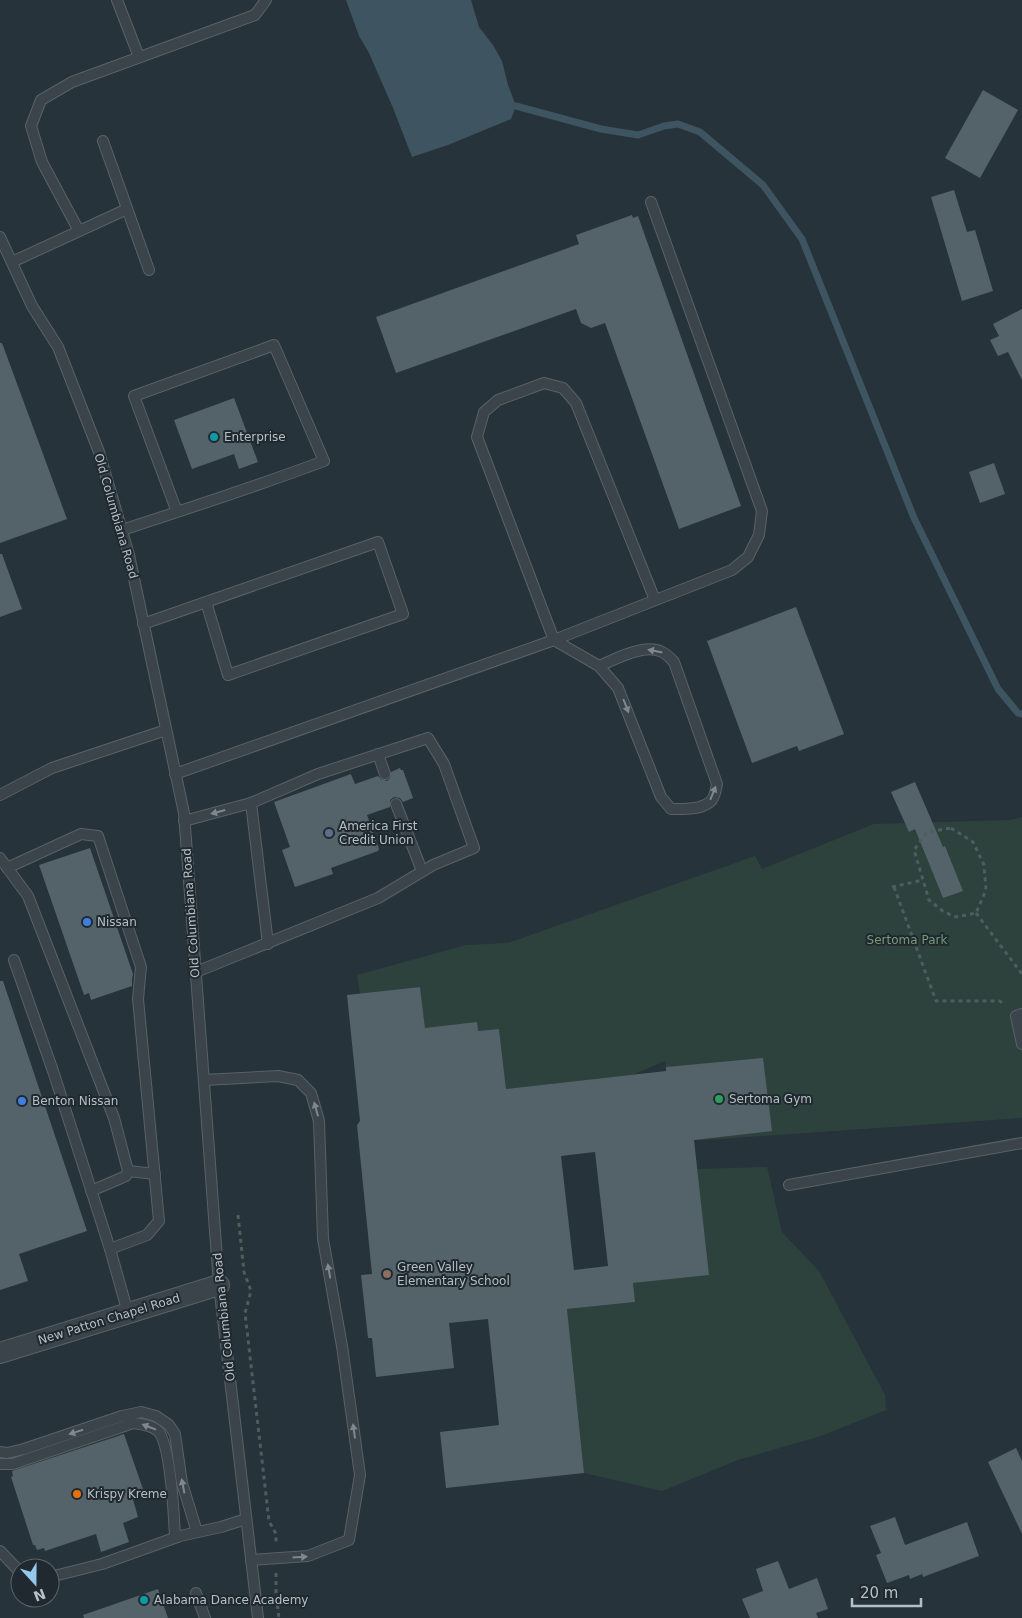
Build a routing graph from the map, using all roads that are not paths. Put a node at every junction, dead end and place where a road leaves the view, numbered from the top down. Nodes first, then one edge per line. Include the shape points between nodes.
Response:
1 (117, 0) edge
2 (266, 0) edge
3 (139, 57) junction
4 (103, 140) dead end
5 (651, 202) dead end
6 (127, 209) junction
7 (79, 231) junction
8 (0, 237) edge
9 (12, 262) junction
10 (149, 270) dead end
11 (177, 512) junction
12 (122, 530) junction
13 (655, 600) junction
14 (206, 602) junction
15 (143, 624) junction
16 (554, 640) junction
17 (599, 666) junction
18 (166, 730) junction
19 (378, 754) junction
20 (175, 774) junction
21 (385, 774) dead end
22 (0, 795) edge
23 (251, 803) junction
24 (396, 804) dead end
25 (184, 821) junction
26 (0, 858) edge
27 (7, 868) junction
28 (422, 872) junction
29 (268, 944) junction
30 (14, 960) dead end
31 (196, 972) junction
32 (1019, 1015) edge
33 (1022, 1044) edge
34 (204, 1080) junction
35 (1022, 1143) edge
36 (128, 1171) junction
37 (154, 1174) junction
38 (789, 1185) dead end
39 (91, 1191) junction
40 (110, 1249) junction
41 (219, 1286) junction
42 (128, 1313) junction
43 (0, 1353) edge
44 (0, 1452) edge
45 (0, 1464) edge
46 (246, 1519) junction
47 (197, 1532) junction
48 (175, 1537) junction
49 (0, 1551) edge
50 (251, 1560) junction
51 (10, 1562) edge
52 (60, 1574) edge
53 (196, 1593) dead end
54 (205, 1618) edge
55 (258, 1618) edge

1 - 3 lane
2 - 3 lane via 255,14
3 - 7 lane via 72,82 41,100 31,126 42,162
4 - 6 lane
5 - 13 lane via 762,511 759,535 748,557 732,570
6 - 7 lane
6 - 10 lane
7 - 9 lane
8 - 9 lane, Old Columbiana Road
9 - 12 lane, Old Columbiana Road via 32,306 58,347 99,452
11 - 11 lane via 324,461 274,345 134,396
11 - 12 lane
12 - 15 lane, Old Columbiana Road
13 - 16 lane
13 - 16 lane via 576,403 564,388 544,383 498,400 484,412 477,437
14 - 14 lane via 378,542 403,614 228,675
14 - 15 lane
15 - 18 lane, Old Columbiana Road
16 - 17 lane
16 - 20 lane
17 -> 17 lane via 618,688 661,797 671,809 691,809 710,802 717,784 674,662 663,652 648,649
18 - 20 lane, Old Columbiana Road
18 - 22 lane via 52,768
19 - 21 lane
19 - 23 lane via 318,774
19 - 28 lane via 428,738 444,764 474,848
20 - 25 lane, Old Columbiana Road
23 -> 25 lane
23 - 29 lane
24 - 28 lane
25 - 31 lane, Old Columbiana Road
26 - 27 lane
27 - 36 lane via 28,896 114,1118
27 - 37 lane via 82,834 98,836 141,967 138,1000
28 - 29 lane via 378,898
29 - 31 lane
30 - 39 lane
31 - 34 lane, Old Columbiana Road
32 - 33 lane
34 - 41 lane, Old Columbiana Road
50 -> 34 lane via 308,1556 349,1540 360,1475 324,1238 319,1121 311,1093 298,1080 278,1076
35 - 38 lane
36 - 37 lane
36 - 39 lane via 126,1176
37 - 40 lane via 159,1221 147,1235
39 - 40 lane
40 - 42 lane
41 - 42 street, New Patton Chapel Road
41 - 46 lane, Old Columbiana Road
42 - 43 street, New Patton Chapel Road
47 -> 44 lane via 186,1502 175,1434 156,1416 141,1412 122,1416 24,1449
48 -> 45 lane via 173,1498 164,1443 158,1431 147,1425 133,1423 14,1464
46 - 47 lane
46 - 50 lane, Old Columbiana Road
47 - 48 lane
48 - 52 lane via 102,1564
49 - 51 lane
50 - 55 lane, Old Columbiana Road
53 - 54 lane

